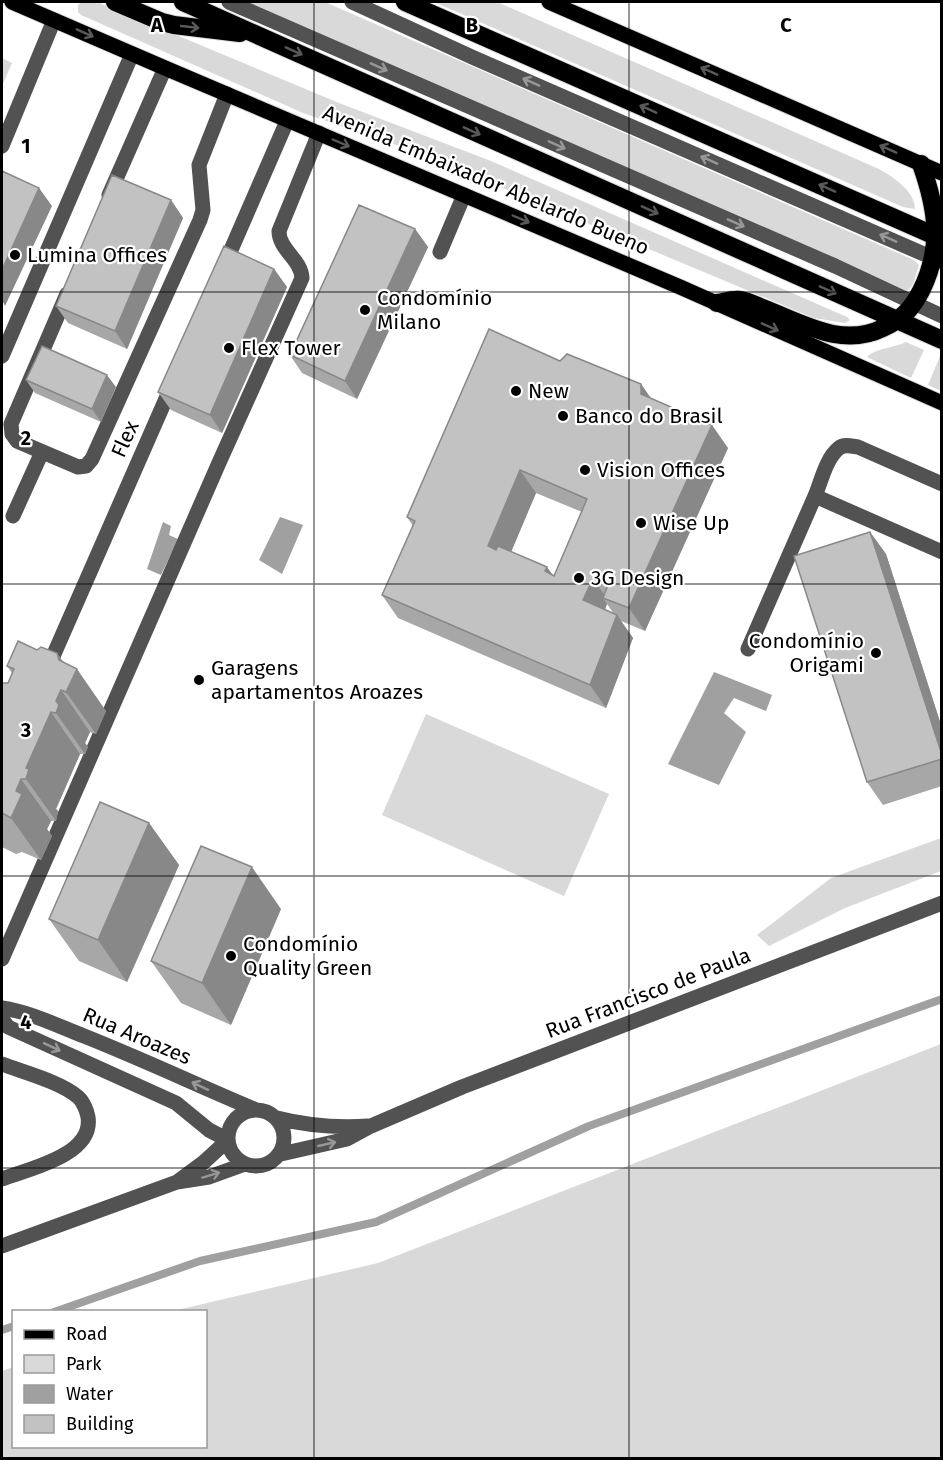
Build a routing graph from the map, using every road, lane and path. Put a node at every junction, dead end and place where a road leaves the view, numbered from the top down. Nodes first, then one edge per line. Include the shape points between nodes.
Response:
1 (12, 2) edge
2 (115, 2) edge
3 (183, 2) edge
4 (229, 2) edge
5 (352, 2) edge
6 (405, 2) edge
7 (549, 2) edge
8 (54, 20) junction
9 (258, 35) junction
10 (132, 54) junction
11 (165, 69) junction
12 (227, 94) junction
13 (287, 120) junction
14 (319, 134) junction
15 (2, 146) edge
16 (921, 164) junction
17 (942, 173) edge
18 (464, 195) junction
19 (104, 207) edge
20 (940, 238) edge
21 (440, 252) dead end
22 (938, 261) edge
23 (72, 283) edge
24 (216, 284) edge
25 (717, 303) junction
26 (915, 303) junction
27 (942, 316) edge
28 (899, 321) junction
29 (942, 340) edge
30 (2, 356) edge
31 (178, 371) edge
32 (942, 403) edge
33 (42, 452) junction
34 (942, 484) edge
35 (815, 496) junction
36 (13, 516) dead end
37 (942, 552) edge
38 (748, 649) dead end
39 (40, 687) edge
40 (942, 903) edge
41 (2, 959) edge
42 (2, 1008) edge
43 (4, 1027) edge
44 (2, 1064) edge
45 (254, 1109) junction
46 (277, 1118) junction
47 (370, 1126) junction
48 (228, 1140) junction
49 (280, 1154) junction
50 (244, 1164) junction
51 (2, 1179) edge
52 (177, 1182) junction
53 (2, 1246) edge

1 - 8 main road, Avenida Embaixador Abelardo Bueno
2 -> 9 highway via 174,26
3 - 9 highway, Avenida Embaixador Abelardo Bueno
4 -> 26 street
22 -> 5 street
20 -> 6 highway
16 -> 7 main road
8 -> 10 main road, Avenida Embaixador Abelardo Bueno
8 - 15 street
9 -> 28 highway, Avenida Embaixador Abelardo Bueno
10 - 11 main road, Avenida Embaixador Abelardo Bueno
10 - 30 street
11 - 12 main road, Avenida Embaixador Abelardo Bueno
11 - 19 street
12 - 13 main road, Avenida Embaixador Abelardo Bueno
12 - 33 street via 199,165 203,210 200,220 92,459 86,466 78,467
13 - 14 main road, Avenida Embaixador Abelardo Bueno
13 - 24 street
14 -> 18 main road, Avenida Embaixador Abelardo Bueno
14 - 41 street via 279,231 279,238 302,270 302,278
16 - 17 main road
16 - 20 highway
18 - 21 street
18 -> 25 main road, Avenida Embaixador Abelardo Bueno
20 - 22 highway
22 - 26 highway
23 - 33 street via 11,424 17,441
25 - 28 highway via 741,300 830,335 849,337 870,334
25 -> 32 main road, Avenida Embaixador Abelardo Bueno
26 - 27 street
26 - 28 highway
28 - 29 highway, Avenida Embaixador Abelardo Bueno
31 - 39 street, Flex
33 - 36 street
34 - 35 street via 847,445 839,448 828,463
35 - 37 street
35 - 38 street
40 - 47 street, Rua Francisco de Paula
45 -> 42 street, Rua Aroazes via 116,1049
43 -> 48 street, Rua Aroazes via 176,1103
44 - 51 street via 79,1097 89,1127 83,1141 68,1154
45 - 46 street
45 - 48 street via 237,1116 228,1131
46 - 47 street, Rua Francisco de Paula via 327,1127
46 - 49 street via 285,1136
49 -> 47 street, Rua Francisco de Paula via 346,1140
48 - 50 street via 233,1154
48 - 52 street
49 - 50 street via 265,1165
52 -> 50 street via 201,1179
52 - 53 street

